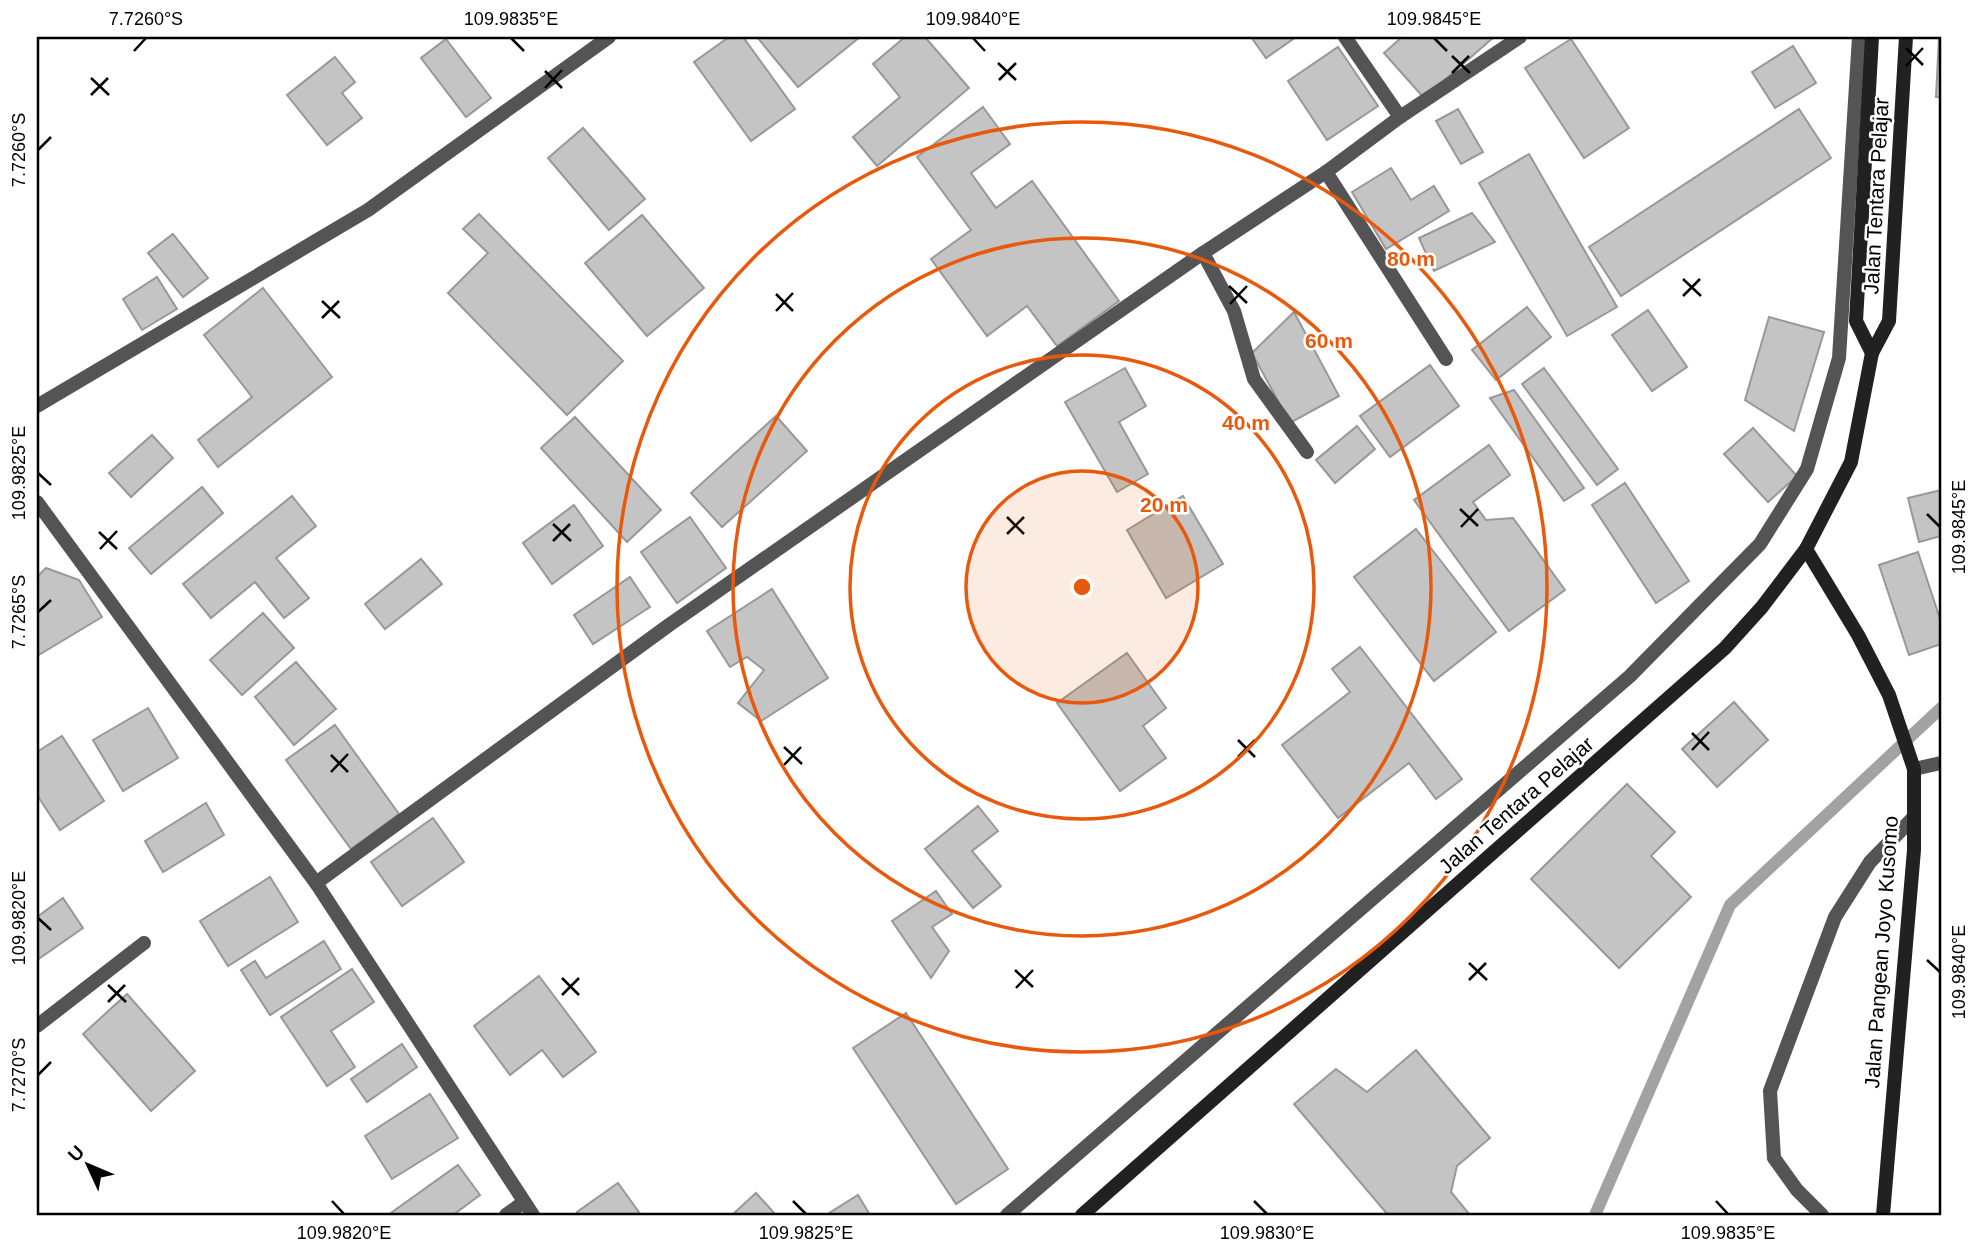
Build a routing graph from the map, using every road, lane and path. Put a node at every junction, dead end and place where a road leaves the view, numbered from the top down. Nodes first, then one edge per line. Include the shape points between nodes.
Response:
1 (609, 37) edge
2 (1345, 37) edge
3 (1520, 37) edge
4 (1859, 37) edge
5 (1872, 37) edge
6 (1906, 37) edge
7 (589, 42) edge
8 (1400, 117) junction
9 (1326, 172) junction
10 (1203, 253) junction
11 (1872, 353) junction
12 (1446, 359) dead end
13 (37, 406) edge
14 (1307, 452) dead end
15 (37, 502) edge
16 (1806, 549) junction
17 (1941, 763) edge
18 (1914, 769) junction
19 (1913, 818) junction
20 (316, 883) junction
21 (144, 943) dead end
22 (37, 1026) edge
23 (524, 1202) junction
24 (506, 1215) edge
25 (533, 1215) edge
26 (1007, 1215) edge
27 (1082, 1215) edge
28 (1822, 1215) edge
29 (1883, 1215) edge

1 - 7 street
2 - 8 street
3 - 8 street
4 - 26 street via 1839,358 1807,469 1760,544 1630,676
5 - 11 main road, Jalan Tentara Pelajar via 1856,321
6 - 11 main road, Jalan Tentara Pelajar via 1889,321
7 - 13 street via 368,209
8 - 9 street
9 - 10 street
9 - 12 street
10 - 14 street via 1234,311 1254,379
10 - 20 street via 669,625
11 - 16 main road, Jalan Tentara Pelajar via 1851,462
15 - 20 street
16 - 18 main road, Jalan Pangean Joyo Kusomo via 1889,695
16 - 27 main road, Jalan Tentara Pelajar via 1725,648
17 - 18 street
18 - 19 main road, Jalan Pangean Joyo Kusomo
19 - 28 street via 1870,862 1835,917 1770,1091 1774,1158
19 - 29 main road, Jalan Pangean Joyo Kusomo
20 - 23 street
21 - 22 street
23 - 24 street
23 - 25 street

